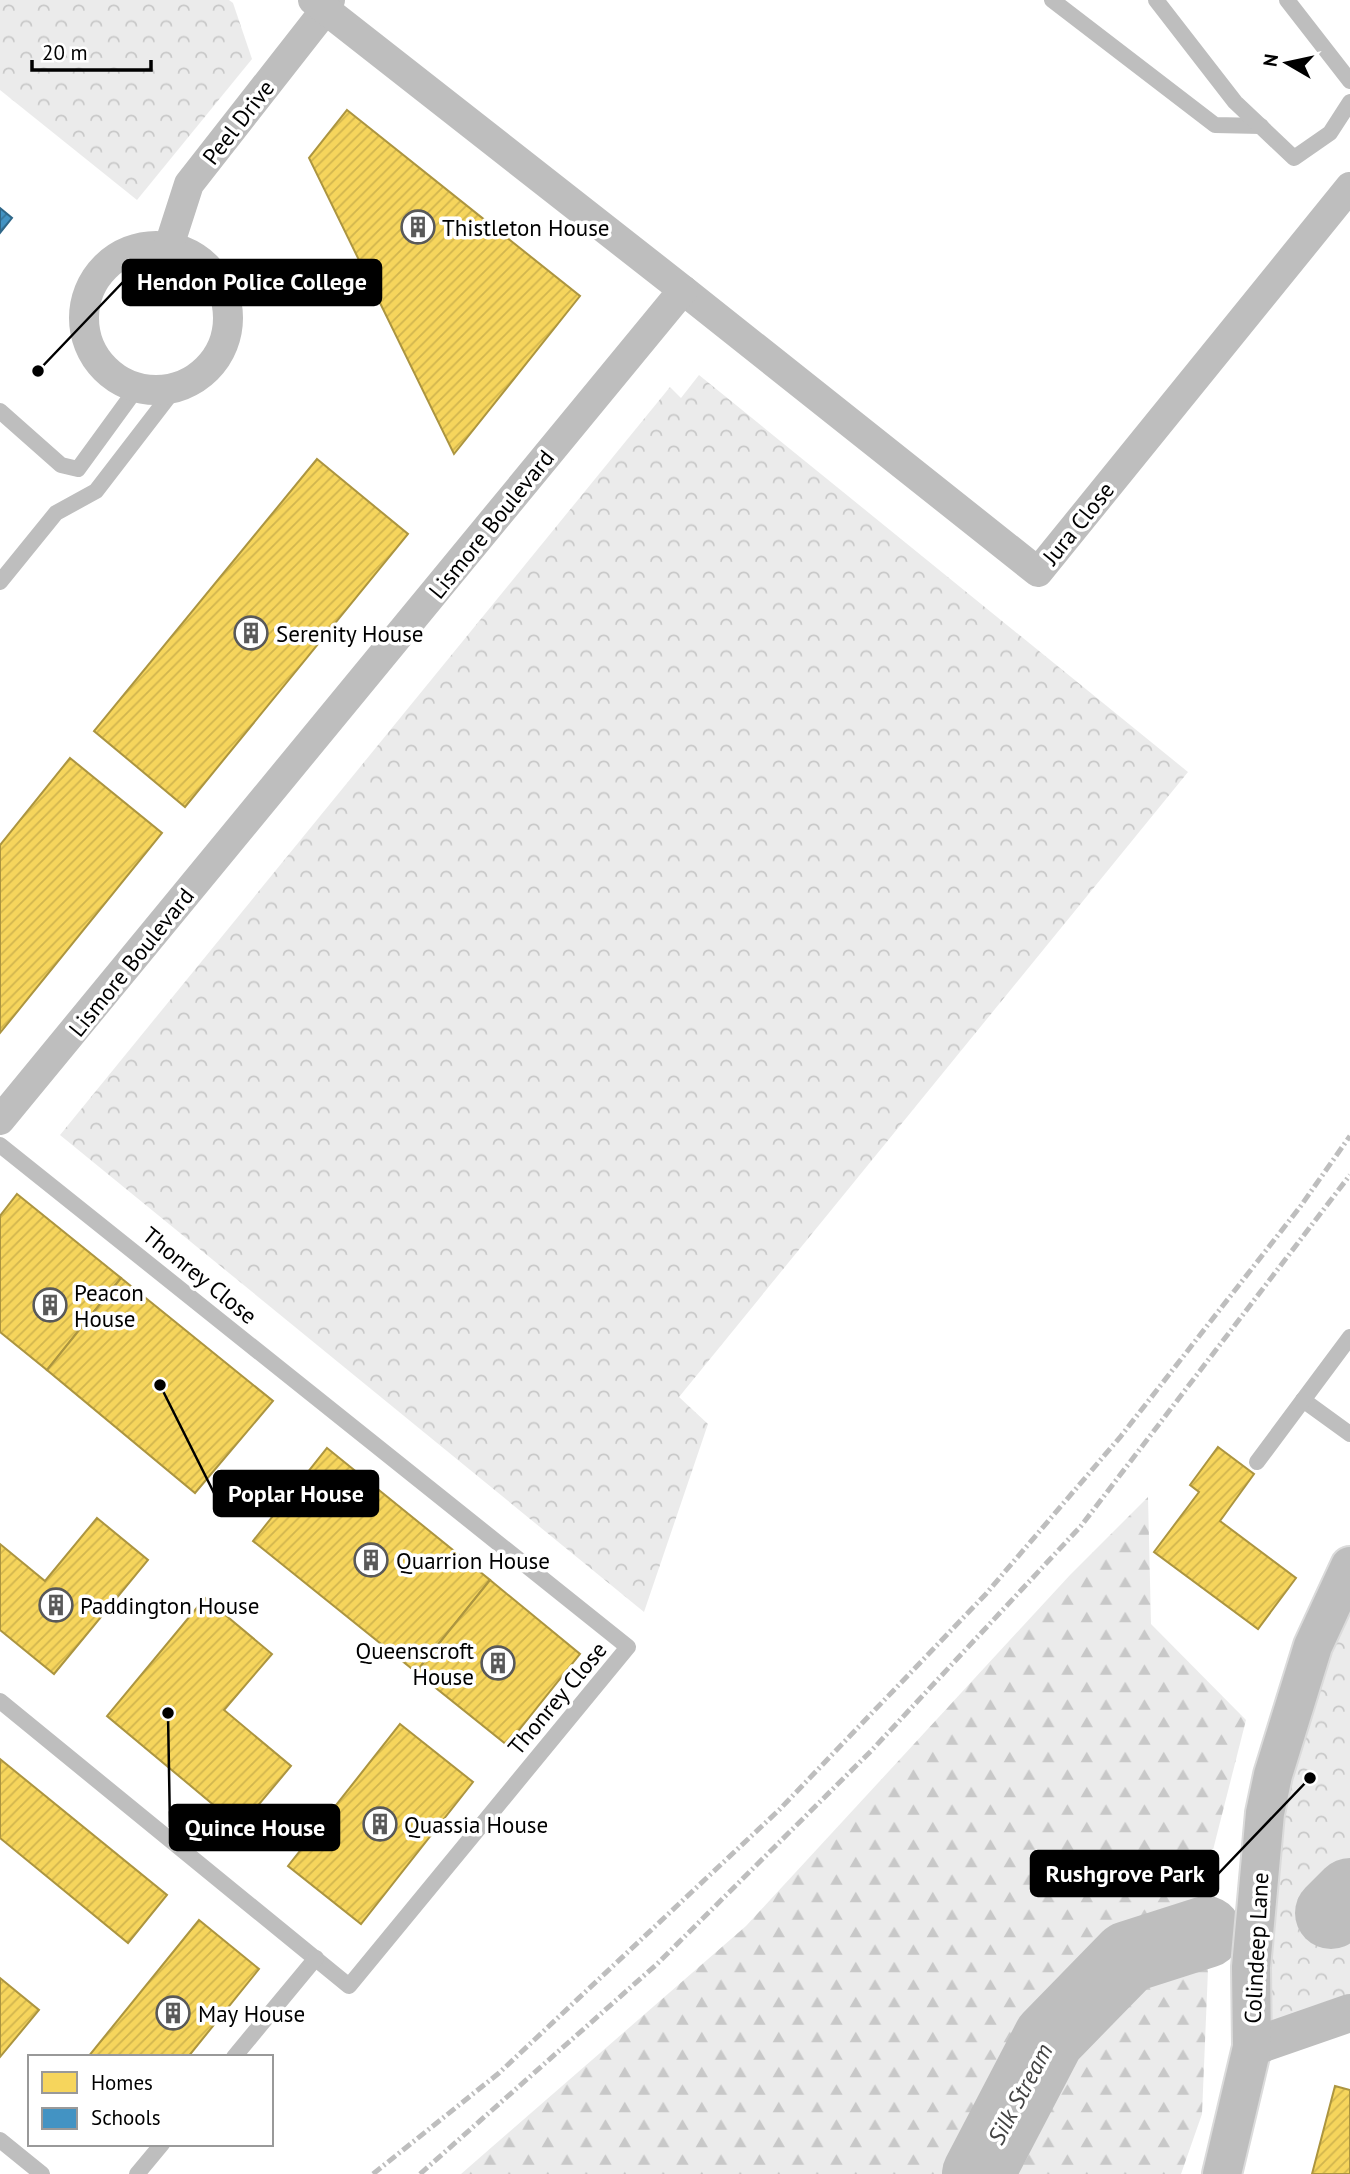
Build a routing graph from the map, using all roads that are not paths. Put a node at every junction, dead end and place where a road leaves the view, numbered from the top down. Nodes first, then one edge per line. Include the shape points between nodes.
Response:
1 (1052, 0) edge
2 (1156, 0) edge
3 (1287, 0) edge
4 (323, 3) edge
5 (1350, 81) edge
6 (1350, 102) edge
7 (1261, 126) junction
8 (1350, 187) edge
9 (169, 246) junction
10 (683, 290) junction
11 (176, 387) junction
12 (137, 388) junction
13 (0, 411) edge
14 (0, 582) edge
15 (0, 1121) edge
16 (0, 1145) edge
17 (1350, 1337) edge
18 (1303, 1400) junction
19 (1350, 1434) edge
20 (1257, 1461) dead end
21 (1350, 1566) edge
22 (0, 1701) edge
23 (316, 1958) junction
24 (1350, 2014) edge
25 (1251, 2047) junction
26 (236, 2055) edge
27 (0, 2140) edge
28 (160, 2146) edge
29 (43, 2174) edge
30 (137, 2174) edge
31 (1222, 2174) edge

1 - 7 lane via 1215,125
2 - 7 lane via 1235,102
3 - 5 lane
4 - 9 street, Peel Drive via 189,184
4 - 10 street
6 - 7 lane via 1330,133 1294,158
8 - 10 street, Jura Close via 1038,572
9 - 11 street via 201,261 215,275 228,312 227,331 210,367
9 - 12 street via 124,252 106,265 84,306 92,352 111,374
10 - 15 street, Lismore Boulevard
11 - 12 street
11 - 14 lane via 96,491 56,513
12 - 13 lane via 78,469 61,465
16 - 23 lane, Thonrey Close via 628,1647 349,1986
17 - 18 lane
18 - 19 lane
18 - 20 lane
21 - 25 main road, Colindeep Lane via 1313,1646 1265,1813 1251,1967
22 - 23 lane, Thonrey Close
23 - 26 lane
24 - 25 main road
25 - 31 main road, Colindeep Lane
27 - 29 lane
28 - 30 lane

